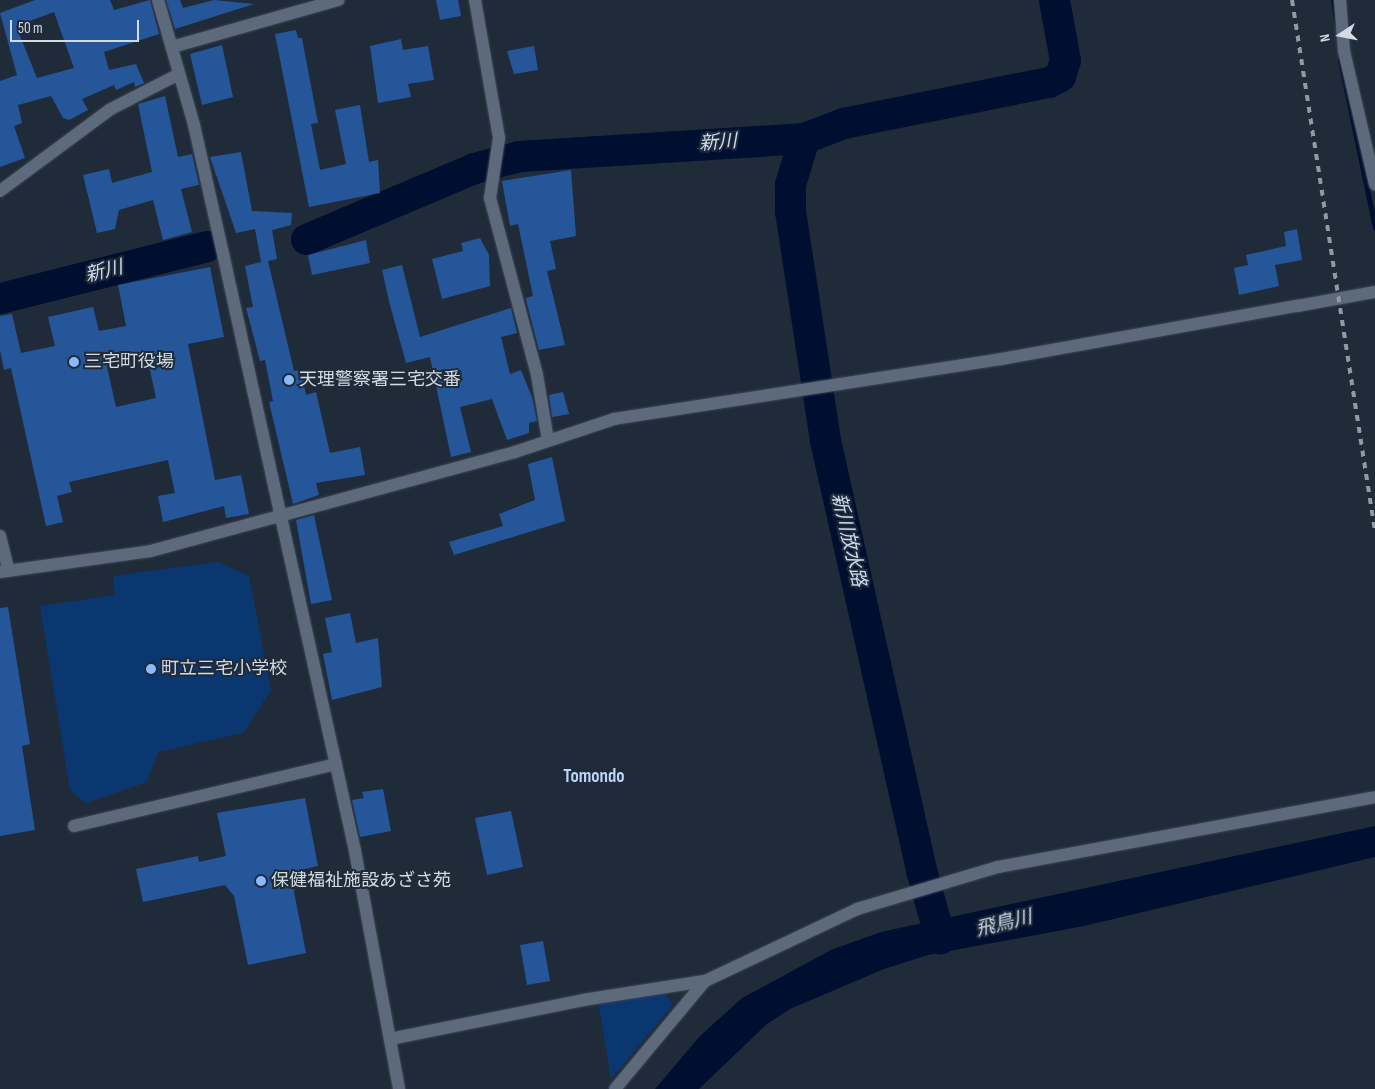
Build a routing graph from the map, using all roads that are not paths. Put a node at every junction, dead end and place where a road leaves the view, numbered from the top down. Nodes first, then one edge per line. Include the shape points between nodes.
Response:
1 (158, 0) edge
2 (338, 0) edge
3 (475, 0) edge
4 (1340, 0) edge
5 (172, 46) junction
6 (179, 74) junction
7 (1375, 184) edge
8 (0, 191) edge
9 (1375, 292) edge
10 (548, 440) junction
11 (281, 517) junction
12 (0, 536) edge
13 (5, 572) edge
14 (336, 764) junction
15 (1375, 797) edge
16 (74, 826) dead end
17 (705, 981) junction
18 (390, 1039) junction
19 (399, 1089) edge
20 (614, 1089) edge

1 - 5 street
2 - 5 street
3 - 10 street via 499,138 490,198 537,374
4 - 7 street via 1344,51
5 - 6 street
6 - 8 street via 111,109
6 - 11 street via 221,232
9 - 10 street via 1001,359 614,419
10 - 11 street
11 - 13 street via 151,552
11 - 14 street
12 - 13 street
14 - 16 street
14 - 18 street
15 - 17 street via 998,867 949,883 911,890 800,933
17 - 18 street via 582,1000
17 - 20 street
18 - 19 street

